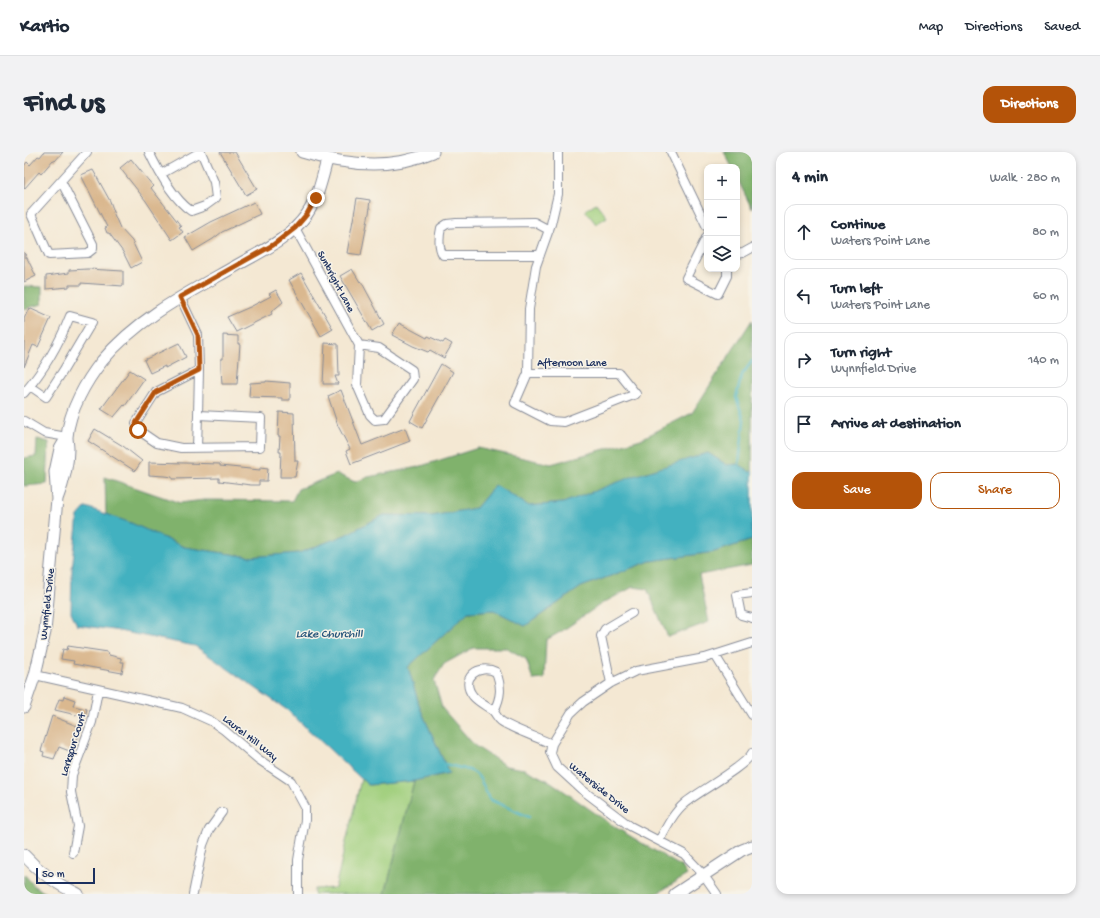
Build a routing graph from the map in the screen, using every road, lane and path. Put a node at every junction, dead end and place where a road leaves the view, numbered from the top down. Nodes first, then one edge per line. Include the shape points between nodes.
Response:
1 (87, 152) edge
2 (149, 152) edge
3 (200, 152) edge
4 (302, 152) edge
5 (433, 152) edge
6 (558, 152) edge
7 (671, 152) edge
8 (327, 160) junction
9 (161, 174) junction
10 (61, 181) junction
11 (704, 221) edge
12 (295, 228) junction
13 (549, 230) junction
14 (704, 242) edge
15 (752, 248) edge
16 (740, 254) edge
17 (540, 256) junction
18 (727, 272) edge
19 (180, 297) junction
20 (359, 345) junction
21 (199, 370) junction
22 (528, 374) junction
23 (30, 386) junction
24 (24, 393) edge
25 (198, 415) junction
26 (24, 421) edge
27 (67, 438) junction
28 (198, 447) junction
29 (752, 592) edge
30 (632, 613) dead end
31 (752, 618) edge
32 (752, 643) edge
33 (715, 655) junction
34 (35, 675) junction
35 (611, 683) junction
36 (98, 690) junction
37 (24, 707) edge
38 (494, 711) junction
39 (752, 715) edge
40 (552, 744) junction
41 (752, 753) edge
42 (222, 812) dead end
43 (659, 841) junction
44 (752, 846) edge
45 (73, 853) dead end
46 (24, 855) edge
47 (703, 874) junction
48 (78, 894) edge
49 (193, 894) edge
50 (298, 894) edge
51 (675, 894) edge
52 (717, 894) edge

1 - 10 street
2 - 9 street
3 - 9 street
3 - 9 street via 214,182 216,198 205,206 191,211 184,206
4 - 8 street
5 - 8 street via 400,162 373,164
6 - 13 street, Afternoon Lane via 558,194
7 - 11 street
8 - 12 street, Wynnfield Drive via 316,198
10 - 10 street via 31,214 49,255 88,253 94,244
12 - 19 street, Wynnfield Drive via 273,245
12 - 20 street, Sunbright Lane
13 - 17 street, Afternoon Lane
13 - 17 street via 534,222 456,223 441,228 439,236 440,251 443,255
14 - 18 street via 686,278 718,294
15 - 16 street
17 - 22 street, Afternoon Lane via 529,309
19 - 21 street via 198,335
19 - 27 street, Wynnfield Drive via 129,332 102,362 79,398
20 - 20 street via 357,385 370,415 379,421 384,419 414,374 412,370 379,348
21 - 25 street
21 - 28 street via 156,392 136,423 138,430 157,443 181,448
22 - 22 street, Afternoon Lane via 515,403 550,421 564,422 636,394 619,373
23 - 23 street via 46,397 64,372 92,322 70,316 45,366
23 - 24 street
25 - 28 street
25 - 28 street via 261,418 260,447
26 - 27 street via 44,433
27 - 34 street, Wynnfield Drive via 68,450 63,483 57,499 45,632
29 - 31 street via 737,595 741,615
30 - 35 street via 605,629 601,636
32 - 33 street
33 - 35 street via 636,671
33 - 39 street
34 - 36 street, Laurel Hill Way
34 - 37 street, Wynnfield Drive
35 - 40 street via 571,713
36 - 45 street, Larkspur Court via 92,722 72,775 71,792 78,826
36 - 50 street, Laurel Hill Way via 165,703 212,722 258,759 291,781 302,798 305,813 298,860
38 - 38 street via 473,695 469,686 470,678 481,669 496,672 500,680 500,697
38 - 40 street via 501,721
40 - 43 street, Waterside Drive via 552,759 581,789 630,826
41 - 43 street via 676,811
42 - 49 street via 209,830 203,845
43 - 47 street, Waterside Drive via 684,854
44 - 47 street
46 - 48 street via 56,884
47 - 51 street
47 - 52 street, Waterside Drive

